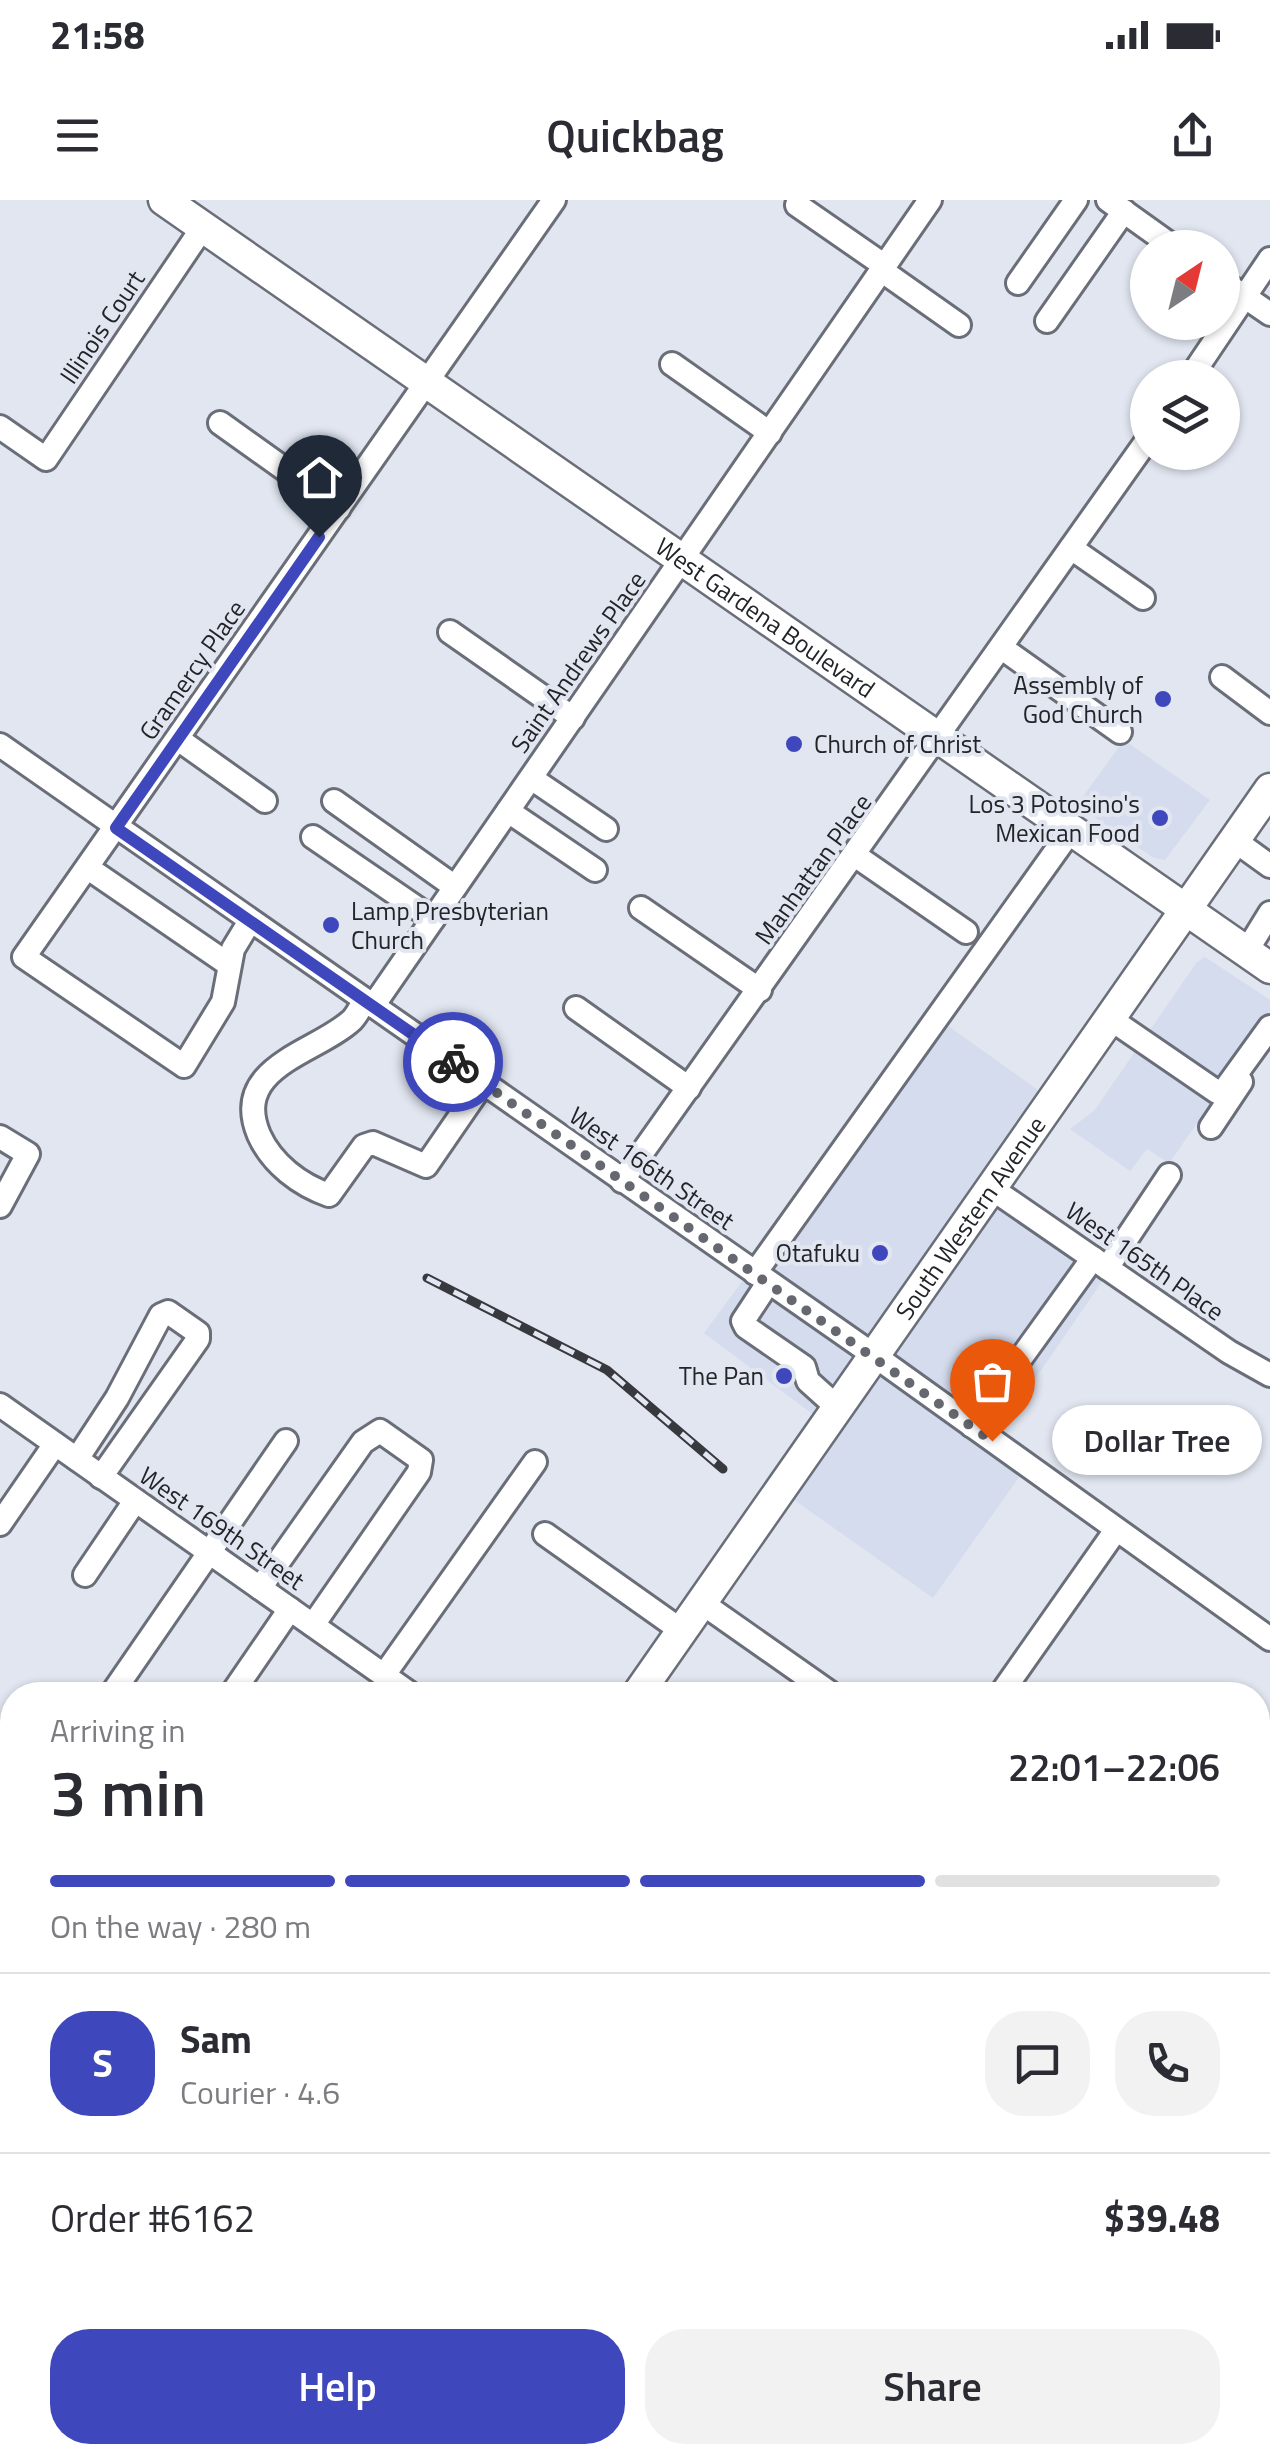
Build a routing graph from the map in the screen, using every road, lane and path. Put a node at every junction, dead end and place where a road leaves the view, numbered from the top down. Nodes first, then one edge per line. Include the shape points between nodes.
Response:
1 (164, 200) edge
2 (554, 200) edge
3 (930, 200) edge
4 (1076, 200) edge
5 (797, 205) dead end
6 (1116, 206) edge
7 (202, 216) edge
8 (1150, 230) edge
9 (1270, 259) edge
10 (883, 268) junction
11 (1018, 283) dead end
12 (1240, 293) edge
13 (1246, 297) junction
14 (1270, 314) edge
15 (1047, 321) dead end
16 (959, 325) dead end
17 (1202, 360) edge
18 (672, 364) dead end
19 (427, 382) junction
20 (220, 423) dead end
21 (0, 428) edge
22 (770, 432) junction
23 (1130, 464) edge
24 (339, 508) junction
25 (1071, 548) junction
26 (683, 560) junction
27 (1143, 598) dead end
28 (450, 632) dead end
29 (1002, 648) junction
30 (1222, 677) dead end
31 (1270, 713) edge
32 (573, 718) junction
33 (1120, 732) dead end
34 (939, 738) junction
35 (178, 739) junction
36 (0, 745) edge
37 (532, 778) junction
38 (1270, 789) edge
39 (265, 800) dead end
40 (334, 801) dead end
41 (508, 811) junction
42 (116, 828) junction
43 (606, 829) dead end
44 (1071, 830) junction
45 (313, 837) dead end
46 (1234, 840) junction
47 (856, 856) junction
48 (1270, 866) edge
49 (88, 868) junction
50 (595, 870) dead end
51 (455, 887) junction
52 (641, 908) dead end
53 (1186, 908) junction
54 (1270, 913) edge
55 (433, 920) junction
56 (250, 921) junction
57 (966, 932) dead end
58 (1258, 960) edge
59 (228, 964) junction
60 (760, 990) junction
61 (369, 1003) junction
62 (576, 1008) dead end
63 (1109, 1018) junction
64 (1270, 1027) edge
65 (1270, 1037) edge
66 (484, 1084) junction
67 (689, 1088) junction
68 (1211, 1128) dead end
69 (0, 1138) edge
70 (1169, 1175) dead end
71 (622, 1182) junction
72 (991, 1188) junction
73 (0, 1206) edge
74 (1100, 1263) junction
75 (762, 1278) junction
76 (875, 1356) junction
77 (1270, 1375) edge
78 (0, 1406) edge
79 (838, 1408) junction
80 (972, 1426) junction
81 (286, 1441) dead end
82 (55, 1444) junction
83 (77, 1459) junction
84 (535, 1462) dead end
85 (101, 1477) junction
86 (136, 1500) junction
87 (0, 1524) edge
88 (1116, 1530) junction
89 (545, 1534) dead end
90 (208, 1551) junction
91 (85, 1575) dead end
92 (260, 1588) junction
93 (702, 1603) junction
94 (290, 1609) junction
95 (313, 1625) junction
96 (682, 1631) junction
97 (1270, 1638) edge
98 (384, 1675) junction
99 (125, 1682) edge
100 (240, 1682) edge
101 (394, 1682) edge
102 (646, 1682) edge
103 (814, 1682) edge
104 (1009, 1682) edge

1 - 7 main road, West Gardena Boulevard
2 - 19 street, Gramercy Place
3 - 10 street, Saint Andrews Place
4 - 11 street
5 - 10 street
6 - 8 street
6 - 15 street
7 - 19 main road, West Gardena Boulevard
7 - 21 street, Illinois Court via 46,458
9 - 13 street
10 - 16 street
10 - 22 street, Saint Andrews Place
12 - 13 street
13 - 14 street
13 - 17 street
18 - 22 street
19 - 24 street, Gramercy Place
19 - 26 main road, West Gardena Boulevard
20 - 24 street
22 - 26 street, Saint Andrews Place
23 - 25 street, Manhattan Place
24 - 35 street, Gramercy Place
25 - 27 street
25 - 29 street, Manhattan Place
26 - 32 street, Saint Andrews Place
26 - 34 main road, West Gardena Boulevard
28 - 32 street
29 - 33 street
29 - 34 street, Manhattan Place
30 - 31 street
32 - 37 street, Saint Andrews Place
34 - 44 main road, West Gardena Boulevard
34 - 47 street, Manhattan Place
35 - 39 street
35 - 42 street, Gramercy Place
36 - 42 street, West 166th Street
37 - 41 street, Saint Andrews Place
37 - 43 street
38 - 46 main road, South Western Avenue
40 - 51 street
41 - 50 street
41 - 51 street, Saint Andrews Place
42 - 49 street, Gramercy Place
42 - 56 street, West 166th Street
44 - 53 main road, West Gardena Boulevard
44 - 75 street
45 - 55 street
46 - 48 street
46 - 53 main road, South Western Avenue
47 - 57 street
47 - 60 street, Manhattan Place
49 - 59 street
49 - 59 street, Gramercy Place via 24,957 184,1066 223,1002
51 - 55 street, Saint Andrews Place
52 - 60 street
53 - 58 main road, West Gardena Boulevard
53 - 63 main road, South Western Avenue
54 - 58 street
55 - 61 street, Saint Andrews Place
56 - 59 street
56 - 61 street, West 166th Street
60 - 67 street, Manhattan Place
61 - 66 street, West 166th Street
61 - 66 street, Saint Andrews Place via 294,1052 253,1102 264,1145 306,1186 329,1195 364,1146 373,1144 426,1166
62 - 67 street
63 - 64 street via 1217,1092
63 - 72 main road, South Western Avenue
65 - 68 street
66 - 71 street, West 166th Street
67 - 71 street, Manhattan Place
69 - 73 street via 28,1154
70 - 74 street
71 - 75 street, West 166th Street
72 - 74 street, West 165th Place
72 - 76 main road, South Western Avenue
74 - 77 street, West 165th Place
74 - 80 street
75 - 76 street, West 166th Street
75 - 79 street via 743,1320 804,1367 808,1380
76 - 79 main road, South Western Avenue
76 - 80 street, West 166th Street
78 - 82 street, West 169th Street
79 - 93 main road, South Western Avenue
80 - 88 street, West 166th Street
81 - 90 street
82 - 83 street, West 169th Street
82 - 87 street
83 - 85 street, West 169th Street
83 - 85 street via 160,1315 168,1312 198,1333
84 - 98 street
85 - 86 street, West 169th Street
86 - 90 street, West 169th Street
86 - 91 street
88 - 97 street, West 166th Street
88 - 104 street
89 - 96 street
90 - 92 street, West 169th Street
90 - 99 street
92 - 94 street, West 169th Street
92 - 95 street via 363,1442 380,1431 421,1460 419,1472
93 - 96 main road, South Western Avenue
93 - 103 street
94 - 95 street, West 169th Street
94 - 100 street
95 - 98 street, West 169th Street
96 - 102 main road, South Western Avenue
98 - 101 street, West 169th Street

